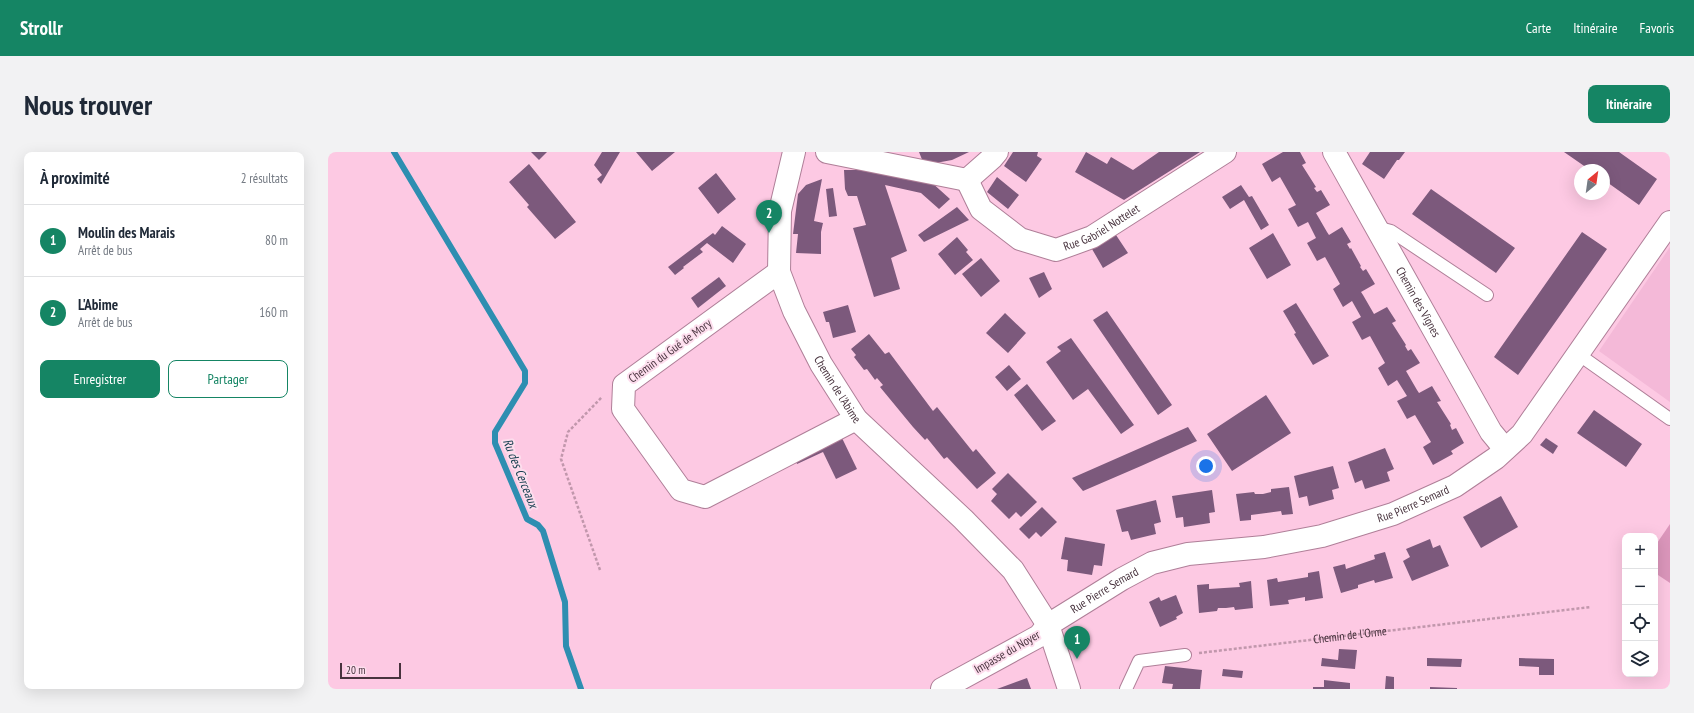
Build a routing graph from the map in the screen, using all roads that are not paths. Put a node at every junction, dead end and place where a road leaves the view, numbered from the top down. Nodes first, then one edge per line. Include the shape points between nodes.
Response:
1 (794, 152) edge
2 (827, 152) edge
3 (996, 152) edge
4 (1225, 152) edge
5 (1334, 152) edge
6 (966, 180) junction
7 (1670, 222) edge
8 (1376, 227) junction
9 (779, 272) junction
10 (1487, 295) dead end
11 (1578, 354) junction
12 (856, 419) junction
13 (1670, 419) edge
14 (1505, 449) junction
15 (1048, 625) junction
16 (1185, 655) road end
17 (942, 689) edge
18 (1069, 689) edge
19 (1126, 689) edge

1 - 9 street, Chemin de l'Abime via 780,211
2 - 6 street
3 - 6 street
4 - 6 street, Rue Gabriel Nottelet via 1092,237 1056,250 1020,239 986,214
5 - 8 street, Chemin des Vignes
7 - 11 street, Rue Pierre Semard
8 - 10 lane via 1391,231
8 - 14 street, Chemin des Vignes via 1492,432
9 - 12 street, Chemin de l'Abime via 794,311 821,364
9 - 12 street, Chemin du Gué de Mory via 624,385 623,409 681,490 705,497
11 - 13 lane
11 - 14 street, Rue Pierre Semard via 1522,434
12 - 15 street, Chemin de l'Abime via 963,519 1013,570
14 - 15 street, Rue Pierre Semard via 1455,486 1393,514 1322,536 1264,547 1188,554 1152,563
15 - 17 street, Impasse du Noyer via 1039,636
15 - 18 street, Chemin de l'Abime
16 - 19 lane via 1140,661

